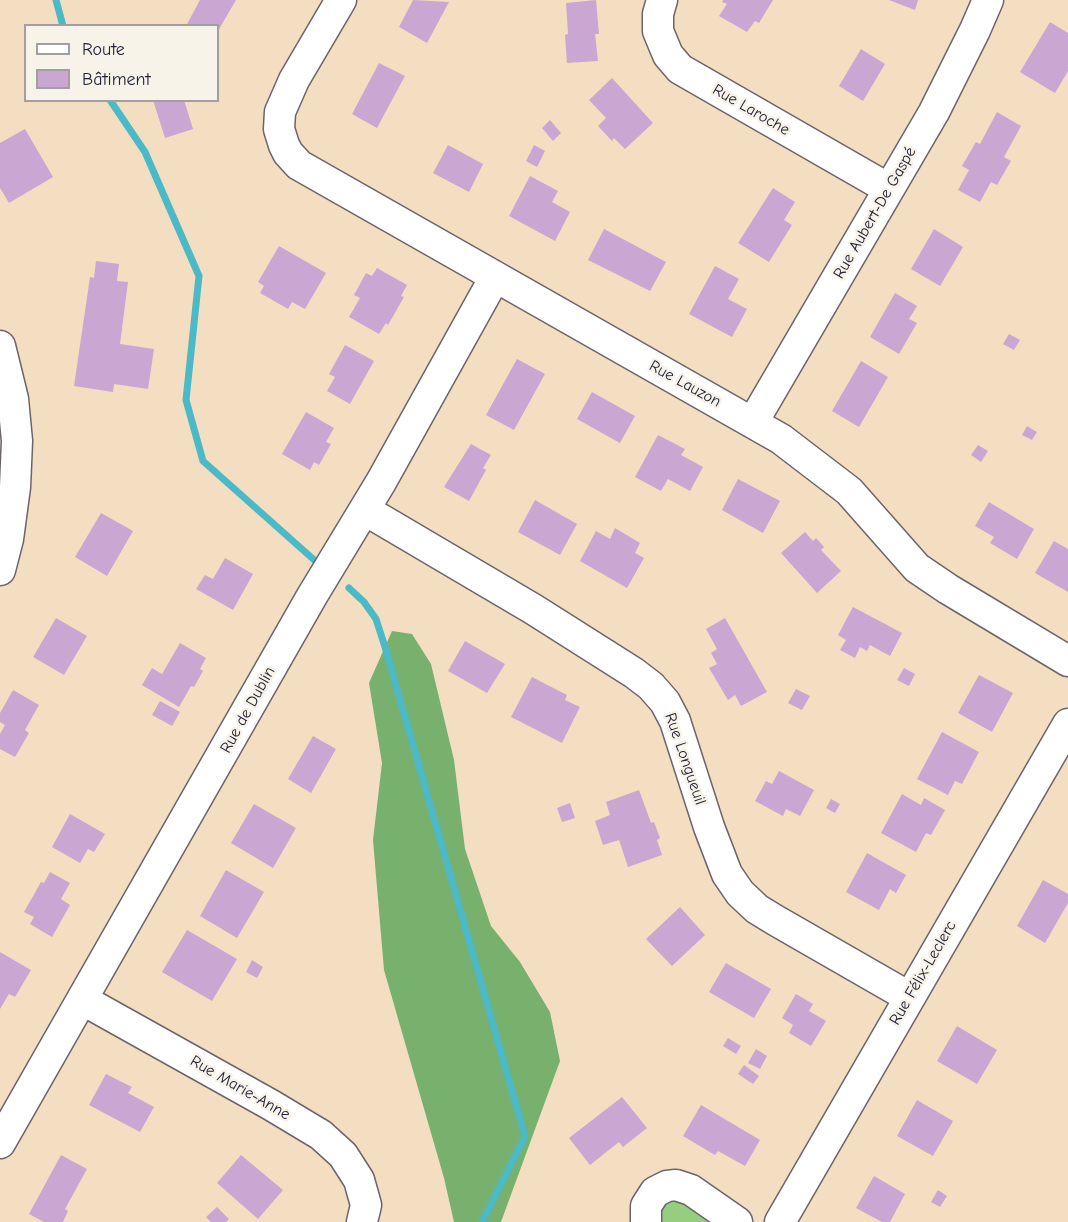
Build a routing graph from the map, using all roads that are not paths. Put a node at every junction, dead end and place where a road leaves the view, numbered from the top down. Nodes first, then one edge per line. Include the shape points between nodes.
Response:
1 (341, 0) edge
2 (662, 0) edge
3 (988, 0) edge
4 (889, 189) junction
5 (495, 277) junction
6 (0, 346) edge
7 (753, 422) junction
8 (365, 510) junction
9 (0, 570) edge
10 (1068, 661) edge
11 (1068, 724) edge
12 (909, 997) junction
13 (83, 1000) junction
14 (0, 1143) edge
15 (364, 1214) edge
16 (646, 1222) edge
17 (737, 1222) edge
18 (780, 1222) edge

1 - 5 street, Rue Lauzon via 282,104 279,121 288,153 306,170
2 - 4 street, Rue Laroche via 658,31 668,56 680,69
3 - 4 street, Rue Aubert-De Gaspé via 934,112
4 - 7 street, Rue Aubert-De Gaspé
5 - 7 street, Rue Lauzon
5 - 8 street, Rue de Dublin
6 - 9 street via 13,399 17,441 15,487
7 - 10 street, Rue Lauzon via 840,483 906,558 929,577
8 - 12 street, Rue Longueuil via 533,609 651,686 675,721 709,827 727,874 740,893 757,909
8 - 13 street, Rue de Dublin via 312,596
11 - 12 street, Rue Félix-Leclerc
12 - 18 street, Rue Félix-Leclerc
13 - 14 street, Rue de Dublin
13 - 15 street, Rue Marie-Anne via 321,1136 353,1168 361,1187
16 - 17 street via 646,1206 655,1192 675,1185 691,1190

